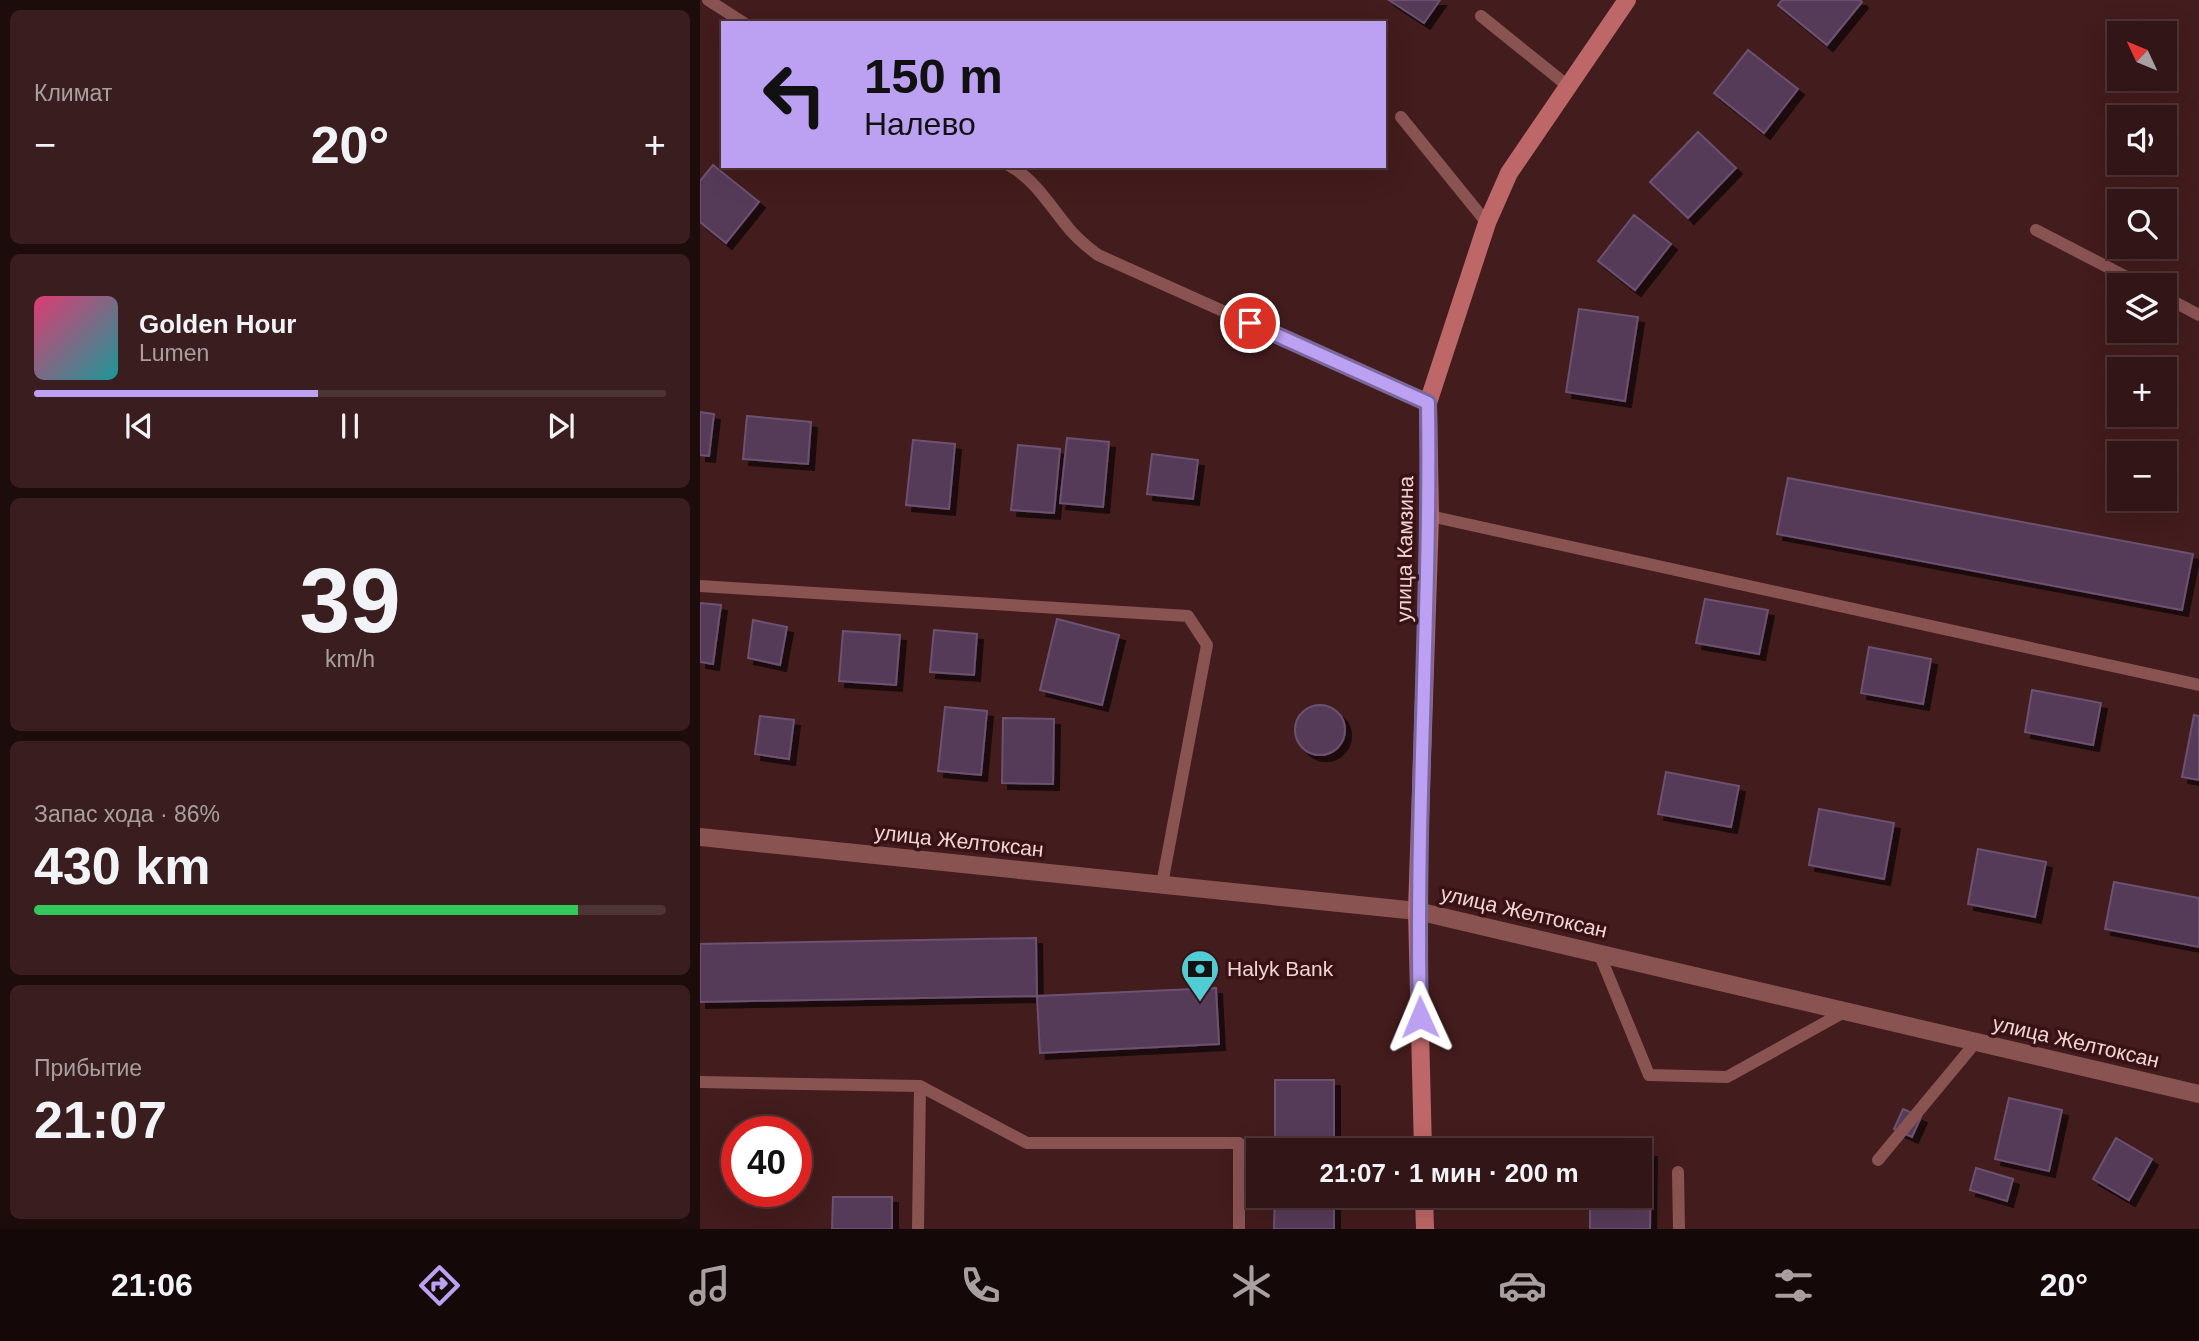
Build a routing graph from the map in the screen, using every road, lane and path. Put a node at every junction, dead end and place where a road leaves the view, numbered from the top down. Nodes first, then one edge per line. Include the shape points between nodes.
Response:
1 (708, 0) edge
2 (1627, 0) edge
3 (1482, 16) dead end
4 (741, 21) edge
5 (1568, 86) junction
6 (1401, 117) dead end
7 (1014, 168) edge
8 (1487, 223) junction
9 (2036, 230) dead end
10 (2119, 273) edge
11 (2177, 303) edge
12 (2199, 315) edge
13 (1428, 403) junction
14 (1430, 516) junction
15 (700, 586) edge
16 (2199, 685) edge
17 (700, 836) edge
18 (1163, 884) junction
19 (1418, 911) junction
20 (1599, 953) junction
21 (1846, 1011) junction
22 (1976, 1042) junction
23 (700, 1082) edge
24 (920, 1086) junction
25 (2199, 1094) edge
26 (1423, 1138) edge
27 (1878, 1160) dead end
28 (1678, 1172) dead end
29 (1424, 1208) edge
30 (918, 1229) edge
31 (1239, 1229) edge
32 (1425, 1229) edge
33 (1679, 1229) edge

1 - 4 lane
2 - 5 street, улица Камзина
3 - 5 lane
5 - 8 street, улица Камзина via 1509,173
6 - 8 lane
7 - 13 lane via 1098,255
8 - 13 street, улица Камзина
9 - 10 lane
11 - 12 lane
13 - 14 street, улица Камзина
14 - 16 lane
14 - 19 street, улица Камзина
15 - 18 lane via 1188,617 1207,645
17 - 18 street, улица Желтоксан
18 - 19 street, улица Желтоксан
19 - 20 street, улица Желтоксан
19 - 26 street, улица Камзина
20 - 21 street, улица Желтоксан
20 - 21 lane via 1649,1074 1727,1077
21 - 22 street, улица Желтоксан
22 - 25 street, улица Желтоксан
22 - 27 lane
23 - 24 lane
24 - 30 lane
24 - 31 lane via 1027,1143 1238,1143
28 - 33 lane
29 - 32 street

